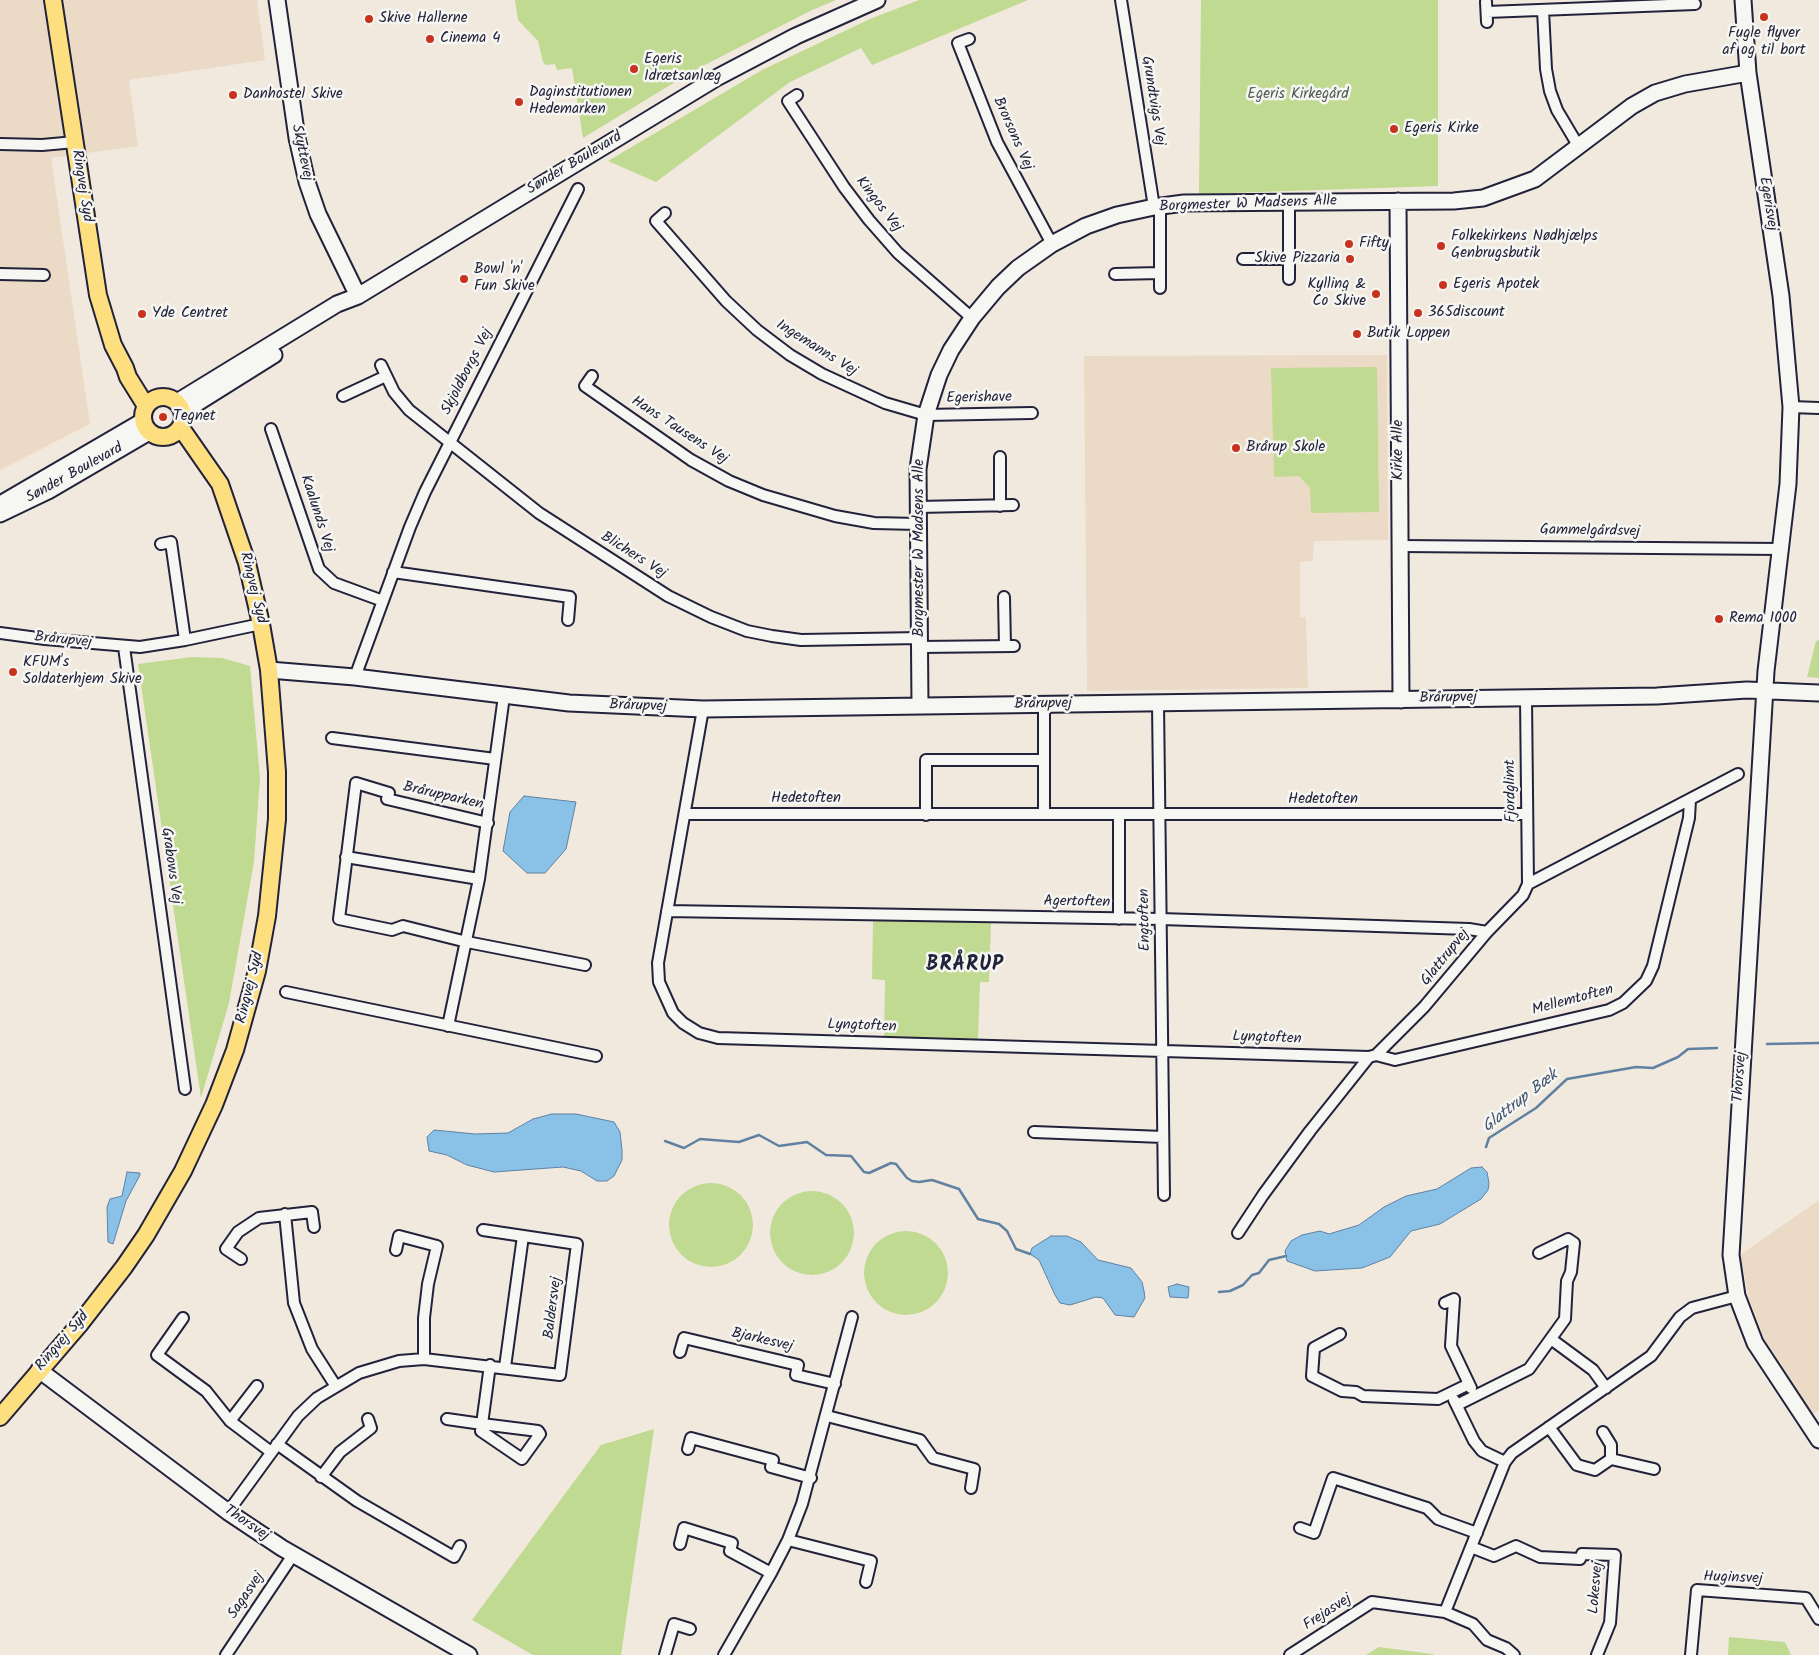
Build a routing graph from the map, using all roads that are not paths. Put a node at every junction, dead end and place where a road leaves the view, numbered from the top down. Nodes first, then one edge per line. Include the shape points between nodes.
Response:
1 (53, 0) edge
2 (277, 0) edge
3 (877, 0) edge
4 (1121, 0) edge
5 (1742, 0) edge
6 (1695, 4) dead end
7 (1543, 10) junction
8 (1487, 12) dead end
9 (969, 39) dead end
10 (1748, 73) junction
11 (797, 96) dead end
12 (75, 142) junction
13 (0, 144) edge
14 (1579, 147) junction
15 (578, 189) dead end
16 (1398, 201) junction
17 (1289, 203) junction
18 (1157, 207) junction
19 (665, 213) dead end
20 (1052, 244) junction
21 (1243, 259) dead end
22 (1289, 259) junction
23 (1160, 273) junction
24 (0, 274) edge
25 (1115, 274) dead end
26 (44, 275) dead end
27 (1289, 279) dead end
28 (1160, 288) dead end
29 (358, 296) junction
30 (972, 318) junction
31 (381, 365) dead end
32 (386, 376) junction
33 (592, 376) dead end
34 (343, 396) dead end
35 (1791, 408) junction
36 (1819, 408) edge
37 (1032, 413) dead end
38 (149, 414) junction
39 (926, 415) junction
40 (178, 419) junction
41 (271, 429) dead end
42 (449, 442) junction
43 (1000, 457) dead end
44 (0, 504) edge
45 (1000, 506) junction
46 (1013, 506) dead end
47 (918, 507) junction
48 (0, 514) edge
49 (918, 524) junction
50 (161, 544) dead end
51 (1400, 546) junction
52 (1781, 549) junction
53 (393, 572) junction
54 (1004, 598) dead end
55 (383, 601) junction
56 (568, 620) dead end
57 (261, 624) junction
58 (0, 633) edge
59 (185, 640) junction
60 (920, 643) junction
61 (124, 647) junction
62 (268, 670) junction
63 (355, 677) junction
64 (1765, 691) junction
65 (1819, 693) edge
66 (504, 696) junction
67 (1526, 698) junction
68 (1401, 700) junction
69 (1158, 703) junction
70 (1044, 705) junction
71 (920, 706) junction
72 (703, 709) junction
73 (332, 738) dead end
74 (495, 759) junction
75 (1044, 760) junction
76 (1738, 774) dead end
77 (1690, 800) junction
78 (685, 814) junction
79 (1044, 814) junction
80 (1527, 814) junction
81 (926, 815) junction
82 (1119, 815) junction
83 (1160, 816) junction
84 (488, 823) junction
85 (346, 857) junction
86 (478, 879) junction
87 (1528, 884) junction
88 (667, 911) junction
89 (1119, 919) junction
90 (1161, 919) junction
91 (1486, 932) junction
92 (467, 942) junction
93 (585, 965) dead end
94 (286, 992) dead end
95 (448, 1026) junction
96 (1162, 1051) junction
97 (596, 1056) dead end
98 (1373, 1056) junction
99 (185, 1089) dead end
100 (1034, 1132) dead end
101 (1163, 1137) junction
102 (1164, 1195) dead end
103 (285, 1214) junction
104 (314, 1227) dead end
105 (483, 1230) dead end
106 (1238, 1233) dead end
107 (523, 1236) junction
108 (396, 1250) dead end
109 (1539, 1253) dead end
110 (241, 1259) dead end
111 (1737, 1296) junction
112 (1445, 1303) dead end
113 (852, 1317) dead end
114 (184, 1318) dead end
115 (1340, 1334) dead end
116 (1551, 1339) junction
117 (680, 1352) dead end
118 (424, 1359) junction
119 (490, 1365) junction
120 (505, 1367) junction
121 (39, 1370) junction
122 (835, 1384) junction
123 (1469, 1384) junction
124 (335, 1385) junction
125 (257, 1386) dead end
126 (1606, 1388) junction
127 (1450, 1393) junction
128 (1475, 1396) junction
129 (1457, 1405) junction
130 (827, 1416) junction
131 (0, 1417) edge
132 (368, 1419) dead end
133 (447, 1419) dead end
134 (230, 1421) junction
135 (482, 1424) junction
136 (1549, 1427) junction
137 (1603, 1432) dead end
138 (1819, 1440) edge
139 (274, 1448) junction
140 (688, 1449) dead end
141 (1611, 1459) junction
142 (1505, 1462) junction
143 (1654, 1469) dead end
144 (321, 1477) junction
145 (811, 1478) junction
146 (971, 1488) dead end
147 (228, 1512) junction
148 (1300, 1528) dead end
149 (1476, 1534) junction
150 (788, 1540) junction
151 (680, 1544) dead end
152 (460, 1546) dead end
153 (1471, 1548) junction
154 (293, 1555) junction
155 (771, 1573) junction
156 (866, 1582) dead end
157 (1445, 1612) junction
158 (1819, 1619) edge
159 (690, 1628) dead end
160 (226, 1655) edge
161 (469, 1655) edge
162 (665, 1655) edge
163 (724, 1655) edge
164 (1290, 1655) edge
165 (1514, 1655) edge
166 (1597, 1655) edge
167 (1691, 1655) edge

1 - 12 main road, Ringvej Syd
2 - 29 street, Skyttevej via 297,138 307,182 318,214
3 - 29 street, Sønder Boulevard via 796,36 718,77
4 - 18 street, Grundtvigs Vej
5 - 10 street, Egerisvej
6 - 7 street
7 - 8 street
7 - 14 street via 1550,92
9 - 20 street, Brorsons Vej via 958,43 997,142
10 - 14 street, Borgmester W Madsens Alle via 1655,93 1632,106
10 - 35 street, Egerisvej via 1781,296
11 - 30 street, Kingos Vej via 788,101 869,220 898,253
12 - 13 street
12 - 38 main road, Ringvej Syd via 98,294 113,345
14 - 16 street, Borgmester W Madsens Alle via 1535,179 1492,196 1454,201
15 - 42 street, Skjoldborgs Vej
16 - 17 street, Borgmester W Madsens Alle
16 - 51 street, Kirke Alle
17 - 18 street, Borgmester W Madsens Alle via 1184,203
17 - 22 street
18 - 20 street, Borgmester W Madsens Alle via 1117,215 1086,226
18 - 23 street
19 - 39 street, Ingemanns Vej via 656,221 726,301 757,330 790,355 846,387
20 - 30 street, Borgmester W Madsens Alle via 1018,268
21 - 22 street
22 - 27 street
23 - 25 street
23 - 28 street
24 - 26 street
29 - 40 street, Sønder Boulevard via 337,304
30 - 39 street, Borgmester W Madsens Alle via 939,375
31 - 32 street, Blichers Vej
32 - 34 street
32 - 42 street, Blichers Vej via 409,410
33 - 49 street, Hans Tausens Vej via 585,386 691,460 729,481 771,498 835,516 874,523
35 - 36 street
35 - 52 street, Egerisvej
37 - 39 street, Egerishave
38 - 40 main road via 168,397
38 - 40 main road via 161,437
38 - 44 street, Sønder Boulevard
38 - 48 street, Sønder Boulevard via 48,491
39 - 47 street, Borgmester W Madsens Alle via 918,469
40 - 57 main road, Ringvej Syd via 198,462 223,495 247,563
41 - 55 street, Kaalunds Vej via 319,569 334,583
42 - 53 street, Skjoldborgs Vej via 417,509
42 - 60 street, Blichers Vej via 546,517 668,596 711,617 747,631 801,640
43 - 45 street
45 - 46 street
45 - 47 street
47 - 49 street, Borgmester W Madsens Alle
49 - 60 street, Borgmester W Madsens Alle
50 - 59 street via 171,542
51 - 52 street, Gammelgårdsvej
51 - 68 street, Kirke Alle
52 - 64 street, Egerisvej
53 - 55 street, Skjoldborgs Vej
53 - 56 street via 570,597
54 - 60 street via 1010,646
55 - 63 street, Skjoldborgs Vej
57 - 59 street, Brårupvej
57 - 62 main road, Ringvej Syd
58 - 61 street, Brårupvej
59 - 61 street, Brårupvej via 158,646
60 - 71 street, Borgmester W Madsens Alle
61 - 99 street, Grabows Vej
62 - 63 street, Brårupvej
62 - 121 main road, Ringvej Syd via 277,772 273,869 257,971 234,1050 196,1144 146,1235 98,1302
63 - 66 street, Brårupvej
64 - 65 street, Brårupvej
64 - 67 street, Brårupvej
64 - 111 street, Thorsvej via 1730,1233
66 - 72 street, Brårupvej via 611,706
66 - 74 street, Brårupparken
67 - 68 street, Brårupvej
67 - 80 street, Fjordglimt
68 - 69 street, Brårupvej
69 - 70 street, Brårupvej
69 - 83 street, Engtoften
70 - 71 street, Brårupvej
70 - 75 street
71 - 72 street, Brårupvej
72 - 78 street, Lyngtoften
73 - 74 street
74 - 84 street, Brårupparken
75 - 79 street
75 - 81 street via 926,760
76 - 77 street, Glattrupvej
77 - 87 street, Glattrupvej
77 - 98 street, Mellemtoften via 1689,818 1653,966 1641,986 1623,1003 1609,1010 1396,1060
78 - 81 street, Hedetoften
78 - 88 street, Lyngtoften
79 - 81 street, Hedetoften
79 - 82 street, Hedetoften
80 - 83 street, Hedetoften
80 - 87 street, Fjordglimt
82 - 83 street, Hedetoften
82 - 89 street
83 - 90 street, Engtoften
84 - 85 street, Brårupparken via 387,799 388,793 356,783
84 - 86 street, Brårupparken
85 - 86 street
85 - 92 street, Brårupparken via 339,919 392,930 403,926
86 - 92 street, Brårupparken
87 - 91 street, Glattrupvej via 1523,894
88 - 89 street, Agertoften
88 - 96 street, Lyngtoften via 658,963 659,982 673,1013 699,1033 718,1038
89 - 90 street, Agertoften
90 - 91 street, Agertoften
90 - 96 street, Engtoften
91 - 98 street, Glattrupvej via 1424,1007
92 - 93 street, Brårupparken
92 - 95 street, Brårupparken
94 - 95 street
95 - 97 street
96 - 98 street, Lyngtoften
96 - 101 street, Engtoften
98 - 106 street, Glattrupvej via 1304,1138
100 - 101 street
101 - 102 street, Engtoften
103 - 104 street via 312,1212
103 - 110 street via 259,1218 238,1232 226,1250
103 - 124 street via 294,1303 312,1349
105 - 107 street, Baldersvej
107 - 120 street
107 - 120 street, Baldersvej via 577,1244 560,1375
108 - 118 street via 399,1236 437,1246 426,1301
109 - 116 street via 1568,1238 1574,1243 1565,1319
111 - 126 street via 1692,1308 1680,1317 1651,1356
111 - 138 street, Thorsvej via 1755,1343
112 - 123 street via 1454,1299 1451,1346
113 - 122 street
114 - 134 street via 157,1354 206,1391
115 - 127 street via 1314,1348 1312,1376 1342,1391 1363,1396 1438,1399
116 - 126 street via 1593,1370
116 - 128 street via 1529,1369
117 - 122 street, Bjarkesvej via 684,1338 798,1365 796,1375
118 - 119 street, Baldersvej
118 - 124 street, Baldersvej via 380,1365
119 - 120 street, Baldersvej
119 - 135 street
121 - 131 main road, Ringvej Syd
121 - 147 street, Thorsvej
122 - 130 street
123 - 127 street
123 - 128 street
124 - 139 street, Baldersvej via 298,1416
125 - 134 street
126 - 136 street
127 - 129 street
128 - 129 street
129 - 142 street via 1482,1451
130 - 145 street
130 - 146 street via 920,1440 933,1458 974,1469
132 - 144 street via 371,1428 340,1452
133 - 135 street
134 - 139 street
135 - 135 street via 538,1431 540,1434 522,1459 482,1430
136 - 141 street via 1577,1465 1595,1470
136 - 142 street via 1512,1453
137 - 141 street via 1612,1444
139 - 144 street
139 - 147 street, Baldersvej
140 - 145 street via 691,1438 773,1460 771,1468
141 - 143 street
142 - 149 street
144 - 152 street via 356,1501 454,1557
145 - 150 street
147 - 154 street, Thorsvej
148 - 149 street via 1314,1533 1332,1478 1427,1508 1438,1519
149 - 153 street
150 - 155 street
150 - 156 street via 871,1562
151 - 155 street via 684,1528 732,1543 730,1551
153 - 157 street
153 - 166 street, Lokesvej via 1494,1556 1516,1546 1540,1557 1580,1559 1582,1554 1615,1555 1610,1623
154 - 160 street, Sagasvej
154 - 161 street, Thorsvej
155 - 163 street
157 - 164 street, Frejasvej via 1372,1602
157 - 165 street via 1473,1624 1488,1640
158 - 167 street, Huginsvej via 1806,1598 1697,1590
159 - 162 street via 674,1624

